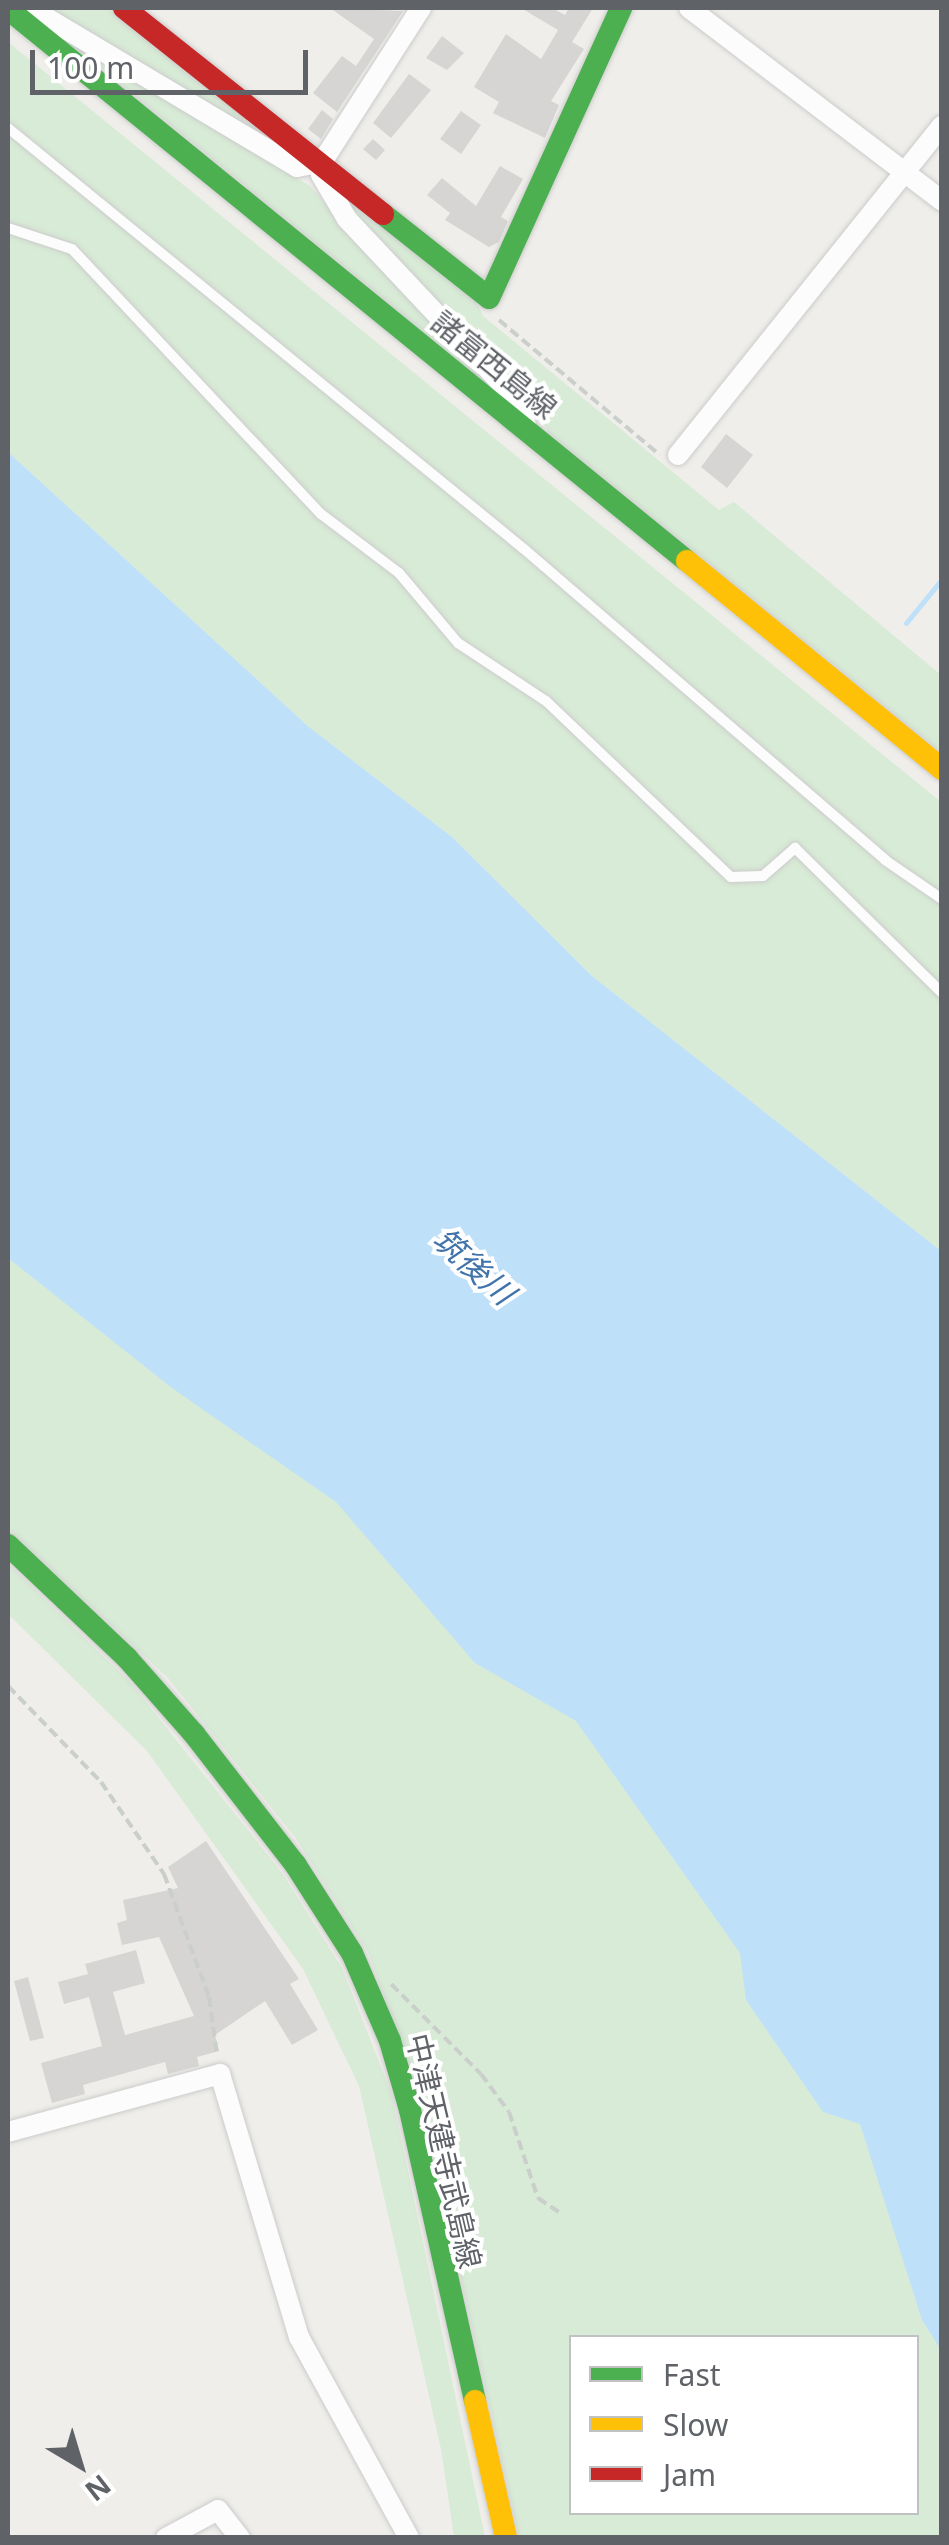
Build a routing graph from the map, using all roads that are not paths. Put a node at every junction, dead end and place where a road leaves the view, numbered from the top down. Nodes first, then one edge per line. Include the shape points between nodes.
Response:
1 (124, 8) edge
2 (420, 8) edge
3 (622, 8) edge
4 (689, 8) edge
5 (12, 12) edge
6 (942, 126) edge
7 (8, 128) edge
8 (322, 162) junction
9 (904, 172) junction
10 (942, 201) edge
11 (8, 228) edge
12 (528, 432) junction
13 (678, 455) road end
14 (942, 768) edge
15 (942, 899) edge
16 (942, 993) edge
17 (8, 1545) edge
18 (8, 2132) edge
19 (503, 2535) edge
20 (166, 2538) edge
21 (240, 2538) edge
22 (409, 2538) edge

1 - 8 main road
2 - 8 street
3 - 8 main road via 498,291 488,298
4 - 9 street
5 - 8 street via 47,18 297,166
5 - 12 main road, 諸富西島線
6 - 9 street
7 - 15 lane via 524,548 885,860
8 - 12 street via 324,187 347,219 515,398
9 - 10 street
9 - 13 street
11 - 16 lane via 72,249 322,514 399,573 458,643 546,701 731,877 763,876 795,848
12 - 14 main road, 諸富西島線
17 - 19 main road, 中津天建寺武島線 via 194,1734 295,1864 352,1953 390,2040 410,2110
18 - 22 street via 220,2074 298,2337
20 - 21 street via 218,2510

